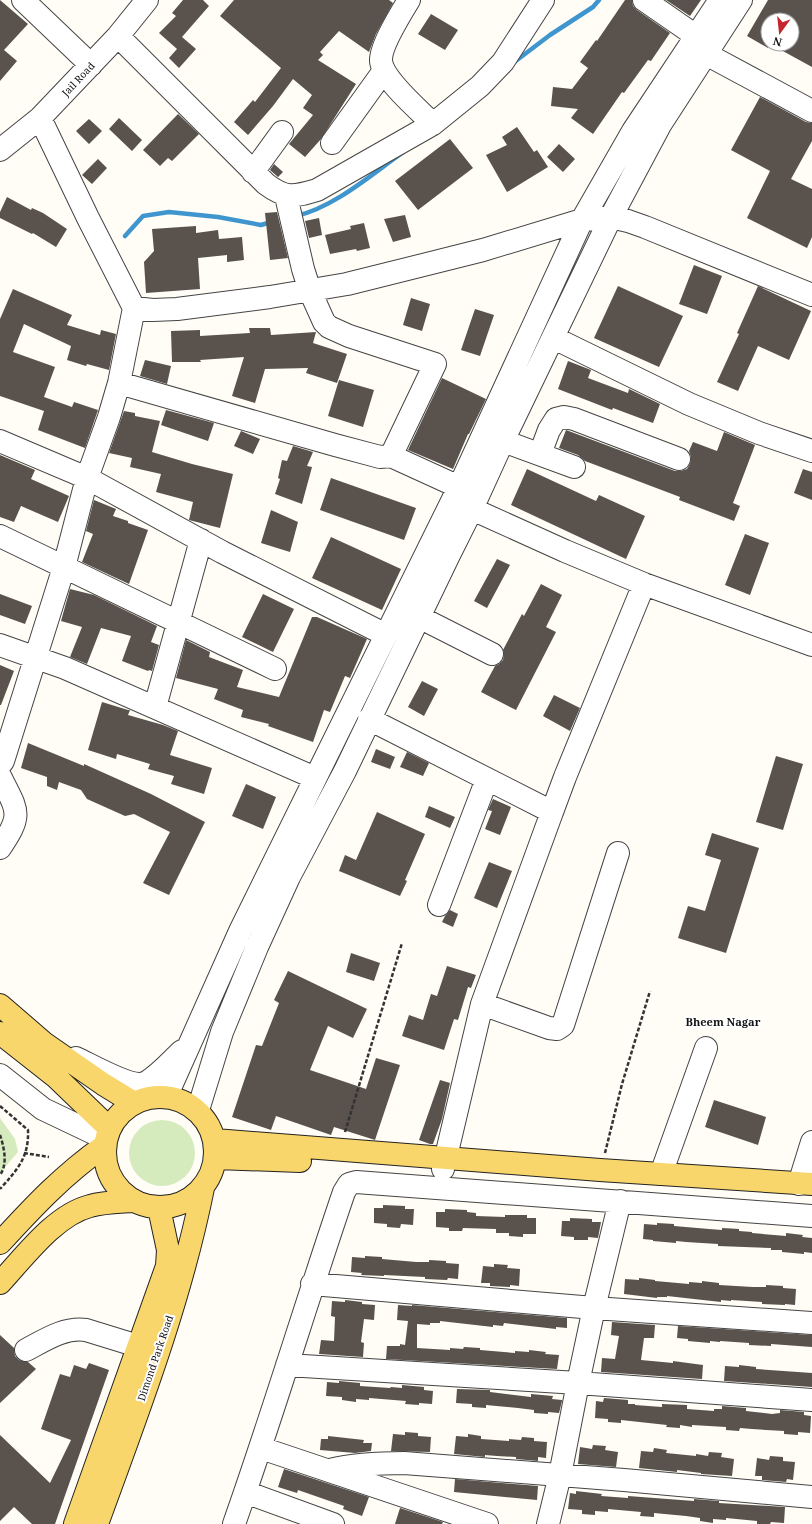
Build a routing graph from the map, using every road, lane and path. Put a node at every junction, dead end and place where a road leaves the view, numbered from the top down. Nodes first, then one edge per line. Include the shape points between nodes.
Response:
1 (23, 0) edge
2 (147, 0) edge
3 (409, 0) edge
4 (543, 0) edge
5 (644, 0) edge
6 (720, 0) edge
7 (741, 0) edge
8 (118, 36) junction
9 (701, 45) junction
10 (91, 65) junction
11 (383, 72) junction
12 (812, 111) edge
13 (40, 118) junction
14 (433, 124) junction
15 (282, 132) dead end
16 (332, 143) dead end
17 (0, 150) edge
18 (253, 172) junction
19 (286, 196) junction
20 (611, 217) junction
21 (582, 220) junction
22 (310, 291) junction
23 (812, 295) edge
24 (134, 308) junction
25 (554, 338) junction
26 (119, 383) junction
27 (0, 441) edge
28 (503, 442) junction
29 (812, 451) edge
30 (540, 454) junction
31 (391, 456) junction
32 (679, 459) dead end
33 (574, 467) dead end
34 (87, 478) junction
35 (459, 487) junction
36 (472, 509) junction
37 (0, 536) edge
38 (201, 540) junction
39 (64, 567) junction
40 (644, 584) junction
41 (419, 617) junction
42 (179, 623) junction
43 (386, 635) junction
44 (0, 645) edge
45 (812, 645) edge
46 (492, 654) dead end
47 (36, 658) junction
48 (275, 669) dead end
49 (154, 707) junction
50 (369, 719) junction
51 (0, 764) edge
52 (0, 776) edge
53 (315, 778) junction
54 (486, 778) junction
55 (552, 812) junction
56 (0, 848) edge
57 (618, 853) dead end
58 (439, 905) dead end
59 (402, 943) dead end
60 (650, 991) dead end
61 (482, 1004) junction
62 (0, 1005) edge
63 (0, 1033) edge
64 (44, 1043) junction
65 (190, 1044) junction
66 (706, 1048) dead end
67 (0, 1075) edge
68 (166, 1097) junction
69 (134, 1103) junction
70 (0, 1106) edge
71 (198, 1110) junction
72 (0, 1135) edge
73 (107, 1138) junction
74 (812, 1142) edge
75 (215, 1149) junction
76 (339, 1149) junction
77 (24, 1153) junction
78 (49, 1157) dead end
79 (444, 1163) junction
80 (600, 1170) junction
81 (660, 1174) junction
82 (0, 1176) edge
83 (808, 1187) edge
84 (203, 1188) junction
85 (0, 1189) edge
86 (133, 1201) junction
87 (620, 1201) junction
88 (159, 1208) junction
89 (812, 1216) edge
90 (0, 1243) edge
91 (0, 1283) edge
92 (312, 1284) junction
93 (594, 1308) junction
94 (812, 1323) edge
95 (138, 1346) junction
96 (26, 1350) dead end
97 (287, 1366) junction
98 (578, 1383) junction
99 (812, 1400) edge
100 (261, 1448) junction
101 (330, 1470) junction
102 (560, 1475) junction
103 (245, 1492) junction
104 (812, 1497) edge
105 (75, 1524) edge
106 (97, 1524) edge
107 (234, 1524) edge
108 (332, 1524) edge
109 (487, 1524) edge
110 (548, 1524) edge

1 - 10 street
2 - 8 street, Jail Road
3 - 11 street via 384,48 381,60
4 - 14 street via 503,62 480,86
5 - 9 street
6 - 9 street
7 - 9 street
8 - 10 street, Jail Road
8 - 18 street
9 - 12 street
9 - 20 street
9 - 21 street via 633,131
10 - 13 street, Jail Road
11 - 14 street
11 - 16 street
13 - 17 street, Jail Road
13 - 24 street
14 - 19 street via 317,190
15 - 18 street
18 - 19 street via 276,192
19 - 22 street
20 - 21 street
20 - 23 street via 645,227
20 - 25 street
21 - 22 street via 483,250
21 - 35 street
22 - 24 street via 177,309
22 - 31 street via 324,322 334,331 435,364
24 - 26 street
25 - 28 street
25 - 29 street via 689,404 759,433
26 - 31 street via 335,445 380,457
26 - 34 street
27 - 34 street
28 - 30 street
28 - 36 street
30 - 32 street via 556,419 564,417
30 - 33 street
31 - 35 street
34 - 38 street
34 - 39 street
35 - 43 street
36 - 40 street
36 - 41 street
37 - 39 street
38 - 42 street
38 - 43 street
39 - 42 street
39 - 47 street
40 - 45 street
40 - 55 street
41 - 46 street
41 - 50 street
42 - 48 street
42 - 49 street
43 - 53 street
44 - 47 street
47 - 49 street
47 - 51 street
49 - 53 street
50 - 54 street
50 - 71 street via 345,771 289,877 257,947 222,1032
52 - 56 street via 15,806 17,818 12,831
53 - 65 street via 241,929
54 - 55 street
54 - 58 street
55 - 61 street
57 - 61 street via 563,1025 557,1029 549,1028
59 - 76 path
60 - 80 path
61 - 79 street
62 - 64 main road
63 - 73 main road via 56,1077
64 - 65 street via 133,1083 146,1083
64 - 69 main road
65 - 68 street
66 - 81 street
67 - 73 street via 43,1109
68 - 69 main road
68 - 71 main road via 182,1101
69 - 73 main road via 112,1124
70 - 77 path via 28,1130 28,1144
71 - 75 main road via 208,1124
72 - 82 path via 5,1150
73 - 86 main road via 106,1162 110,1178 120,1191
73 - 90 main road via 55,1185
74 - 83 street
75 - 76 main road
75 - 79 main road via 313,1161
75 - 84 main road via 211,1174
76 - 79 main road
77 - 78 path
77 - 85 path via 19,1168
79 - 80 main road
79 - 83 main road
80 - 81 main road
81 - 83 main road
84 - 88 main road via 190,1199 175,1206
84 - 106 main road, Dimond Park Road via 194,1232 176,1294
86 - 88 main road
86 - 91 main road via 91,1206 69,1214 53,1226
87 - 89 street
87 - 92 street via 356,1182 349,1184 344,1192
87 - 93 street
88 - 95 main road, Dimond Park Road via 168,1250 167,1266
92 - 93 street
92 - 97 street
93 - 94 street
93 - 98 street
95 - 96 street via 77,1329 66,1330
95 - 105 main road, Dimond Park Road
97 - 98 street
97 - 100 street
98 - 99 street
98 - 102 street
100 - 101 street
100 - 103 street
101 - 102 street via 355,1465 404,1463
101 - 109 street
102 - 104 street
102 - 110 street
103 - 107 street
103 - 108 street

